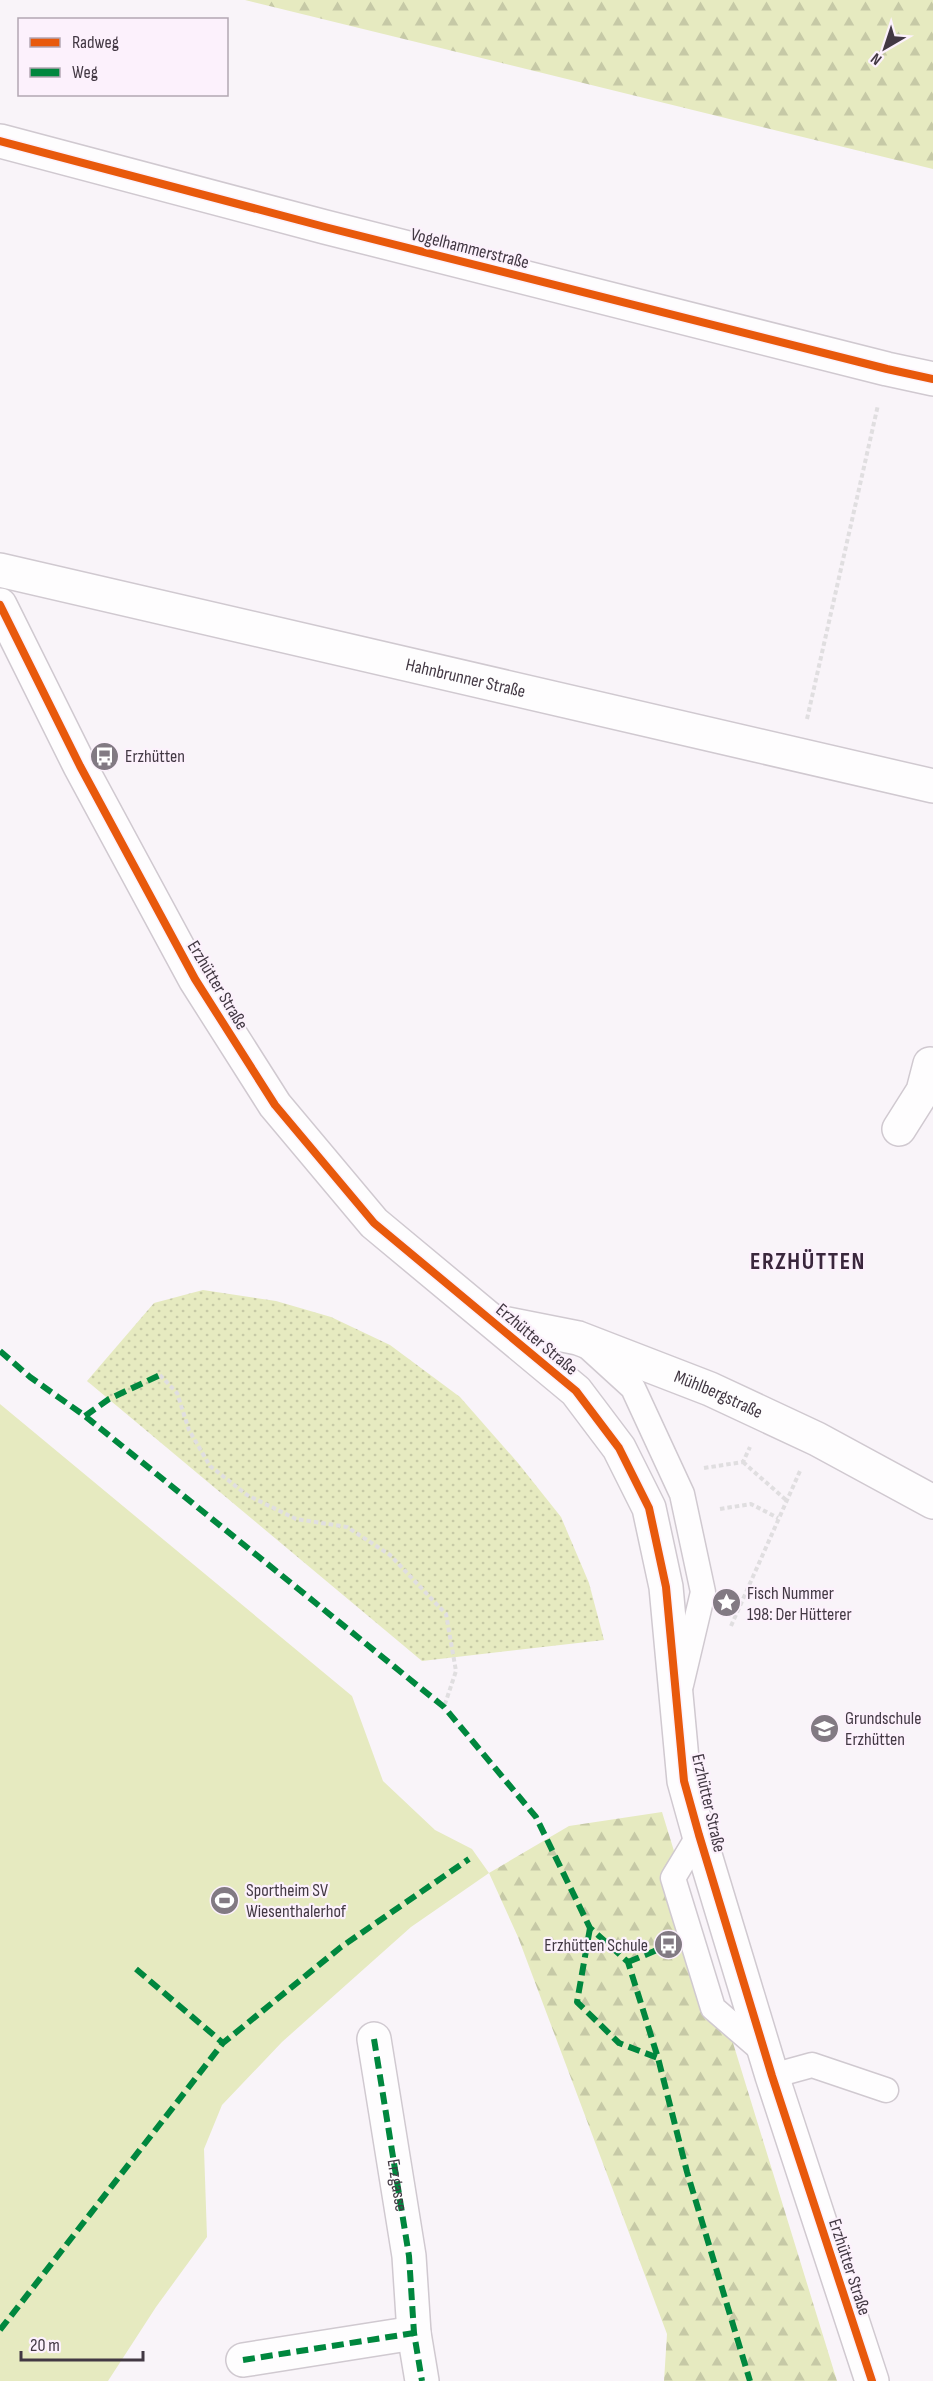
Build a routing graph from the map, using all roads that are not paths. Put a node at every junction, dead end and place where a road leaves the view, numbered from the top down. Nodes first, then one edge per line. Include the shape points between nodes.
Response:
1 (0, 141) edge
2 (933, 379) edge
3 (0, 570) edge
4 (0, 605) edge
5 (933, 786) edge
6 (929, 1083) edge
7 (900, 1129) dead end
8 (493, 1321) junction
9 (578, 1338) junction
10 (933, 1502) edge
11 (676, 1708) junction
12 (374, 2040) dead end
13 (769, 2064) junction
14 (886, 2090) dead end
15 (414, 2333) junction
16 (243, 2360) dead end
17 (422, 2381) edge
18 (872, 2381) edge

1 - 2 street, Vogelhammerstraße
3 - 5 street, Hahnbrunner Straße
4 - 8 street, Erzhütter Straße via 80,766 195,979 275,1105 374,1223
6 - 7 street
8 - 9 street, Mühlbergstraße
8 - 11 street, Erzhütter Straße via 576,1391 619,1448 649,1508 666,1587
9 - 10 street, Mühlbergstraße via 710,1389 817,1439
9 - 11 lane via 633,1388 682,1494 703,1592
11 - 13 street, Erzhütter Straße via 684,1781
12 - 15 street, Erzgasse via 409,2256
13 - 14 lane via 812,2065
13 - 18 street, Erzhütter Straße
15 - 16 street
15 - 17 street, Erzgasse

